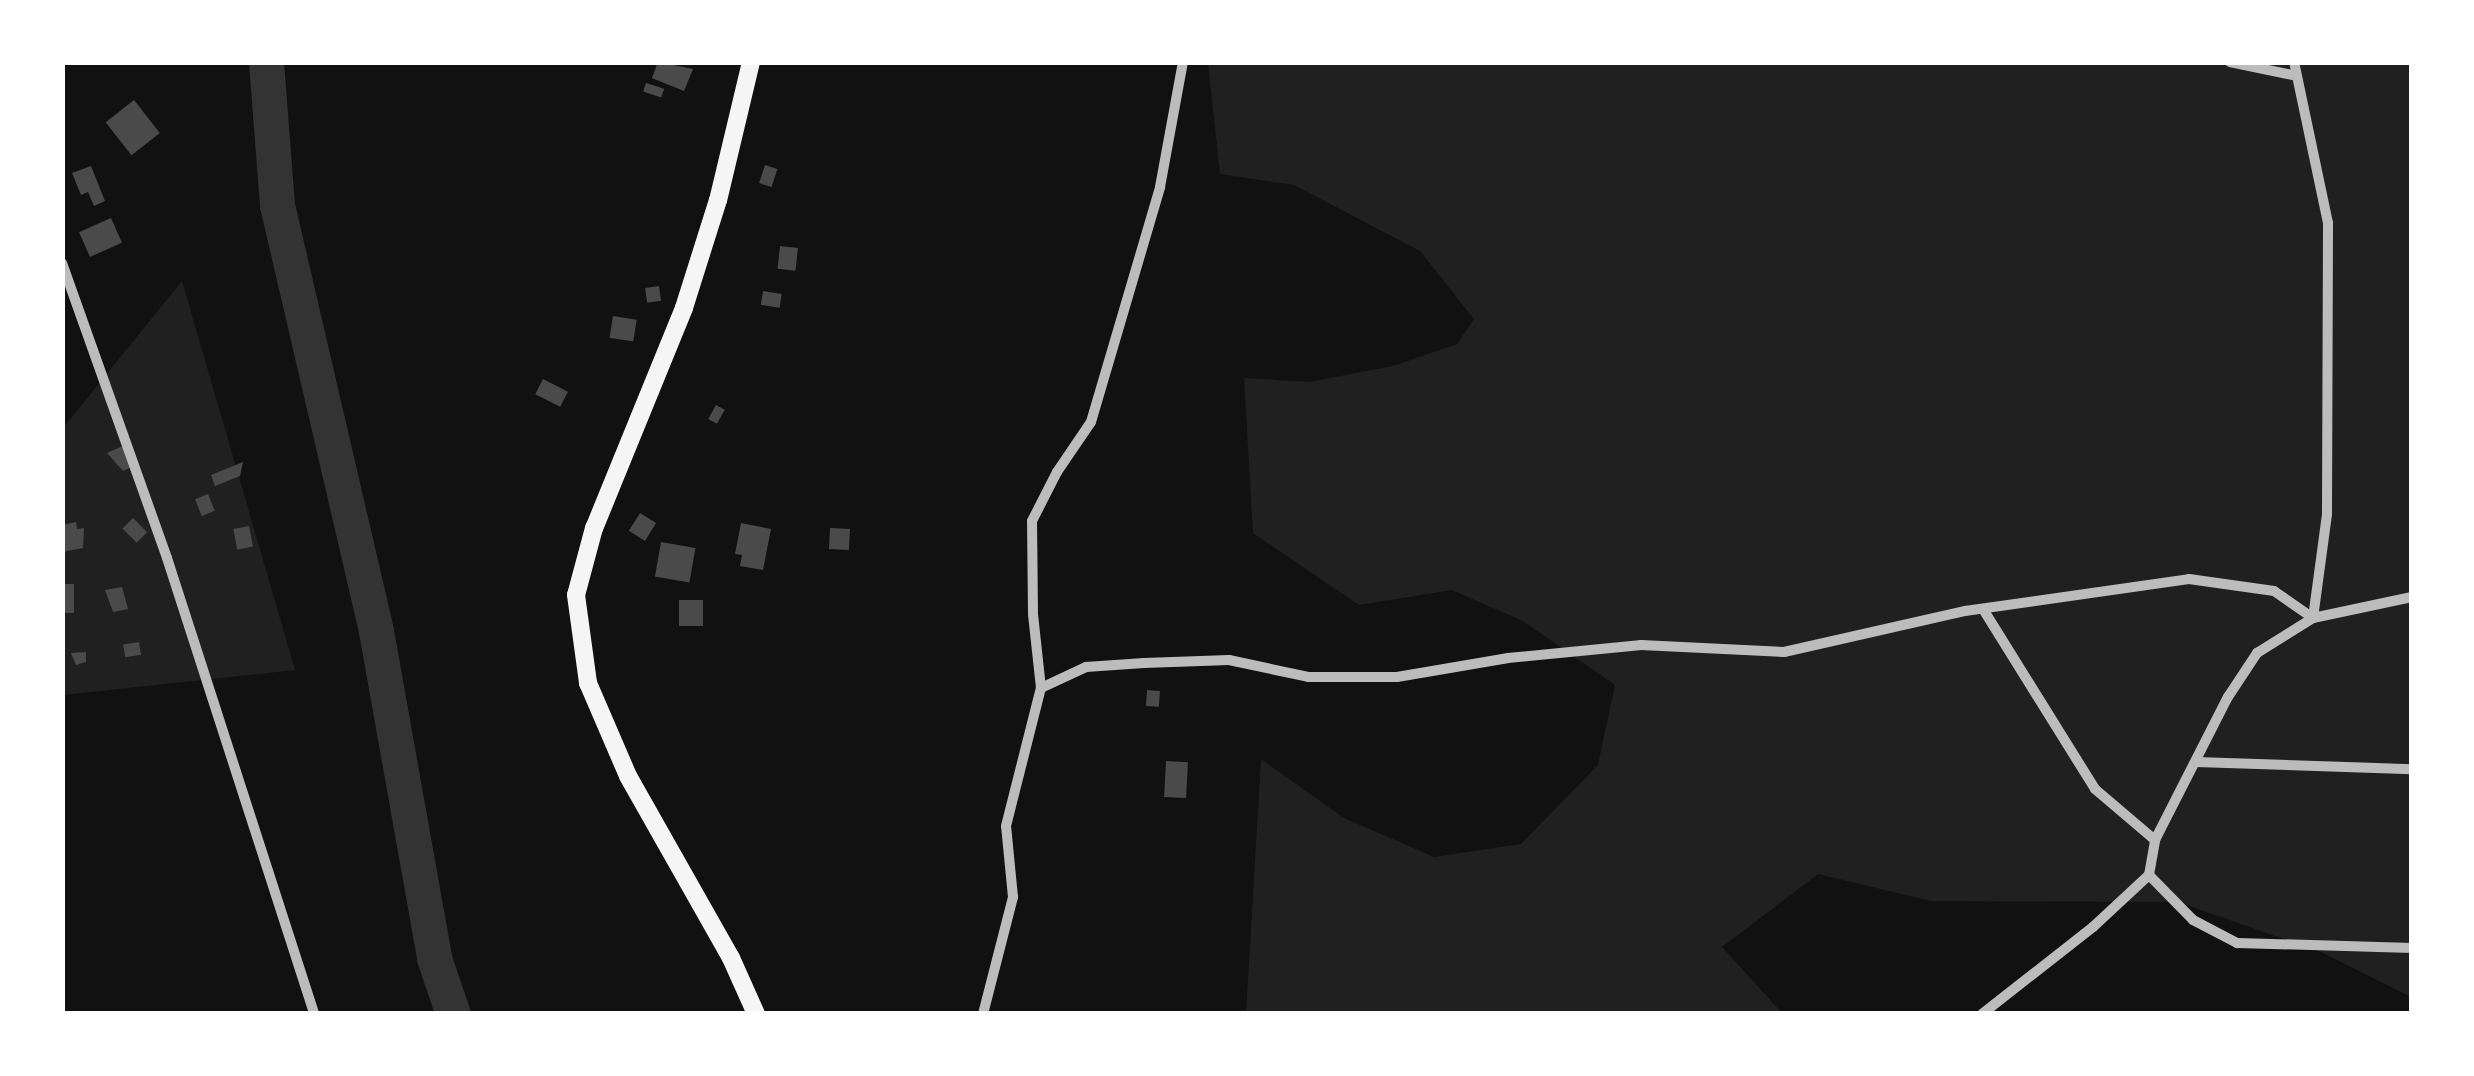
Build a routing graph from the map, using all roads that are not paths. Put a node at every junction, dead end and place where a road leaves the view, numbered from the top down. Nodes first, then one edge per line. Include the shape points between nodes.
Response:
1 (752, 62) edge
2 (1183, 62) edge
3 (2230, 62) edge
4 (2294, 62) edge
5 (2297, 76) junction
6 (62, 262) edge
7 (2412, 598) edge
8 (1983, 609) junction
9 (2313, 618) junction
10 (1041, 688) junction
11 (2196, 762) junction
12 (2412, 769) edge
13 (2155, 840) junction
14 (2148, 875) junction
15 (2412, 948) edge
16 (314, 1014) edge
17 (756, 1014) edge
18 (982, 1014) edge
19 (1982, 1014) edge

1 - 17 main road via 684,308 594,528 576,595 588,683 628,776
2 - 10 street via 1160,188 1092,422 1032,520
3 - 5 street
4 - 5 street
5 - 9 street via 2328,223 2327,514
6 - 16 street via 167,558
7 - 9 street
8 - 9 street via 2189,580 2274,592
8 - 10 street via 1784,652 1641,645 1397,676 1308,677 1229,660 1086,666
8 - 13 street via 2095,788
9 - 11 street via 2257,653
10 - 18 street via 1006,826 1013,896
11 - 12 street
11 - 13 street
13 - 14 street
14 - 15 street via 2193,920 2238,943
14 - 19 street

